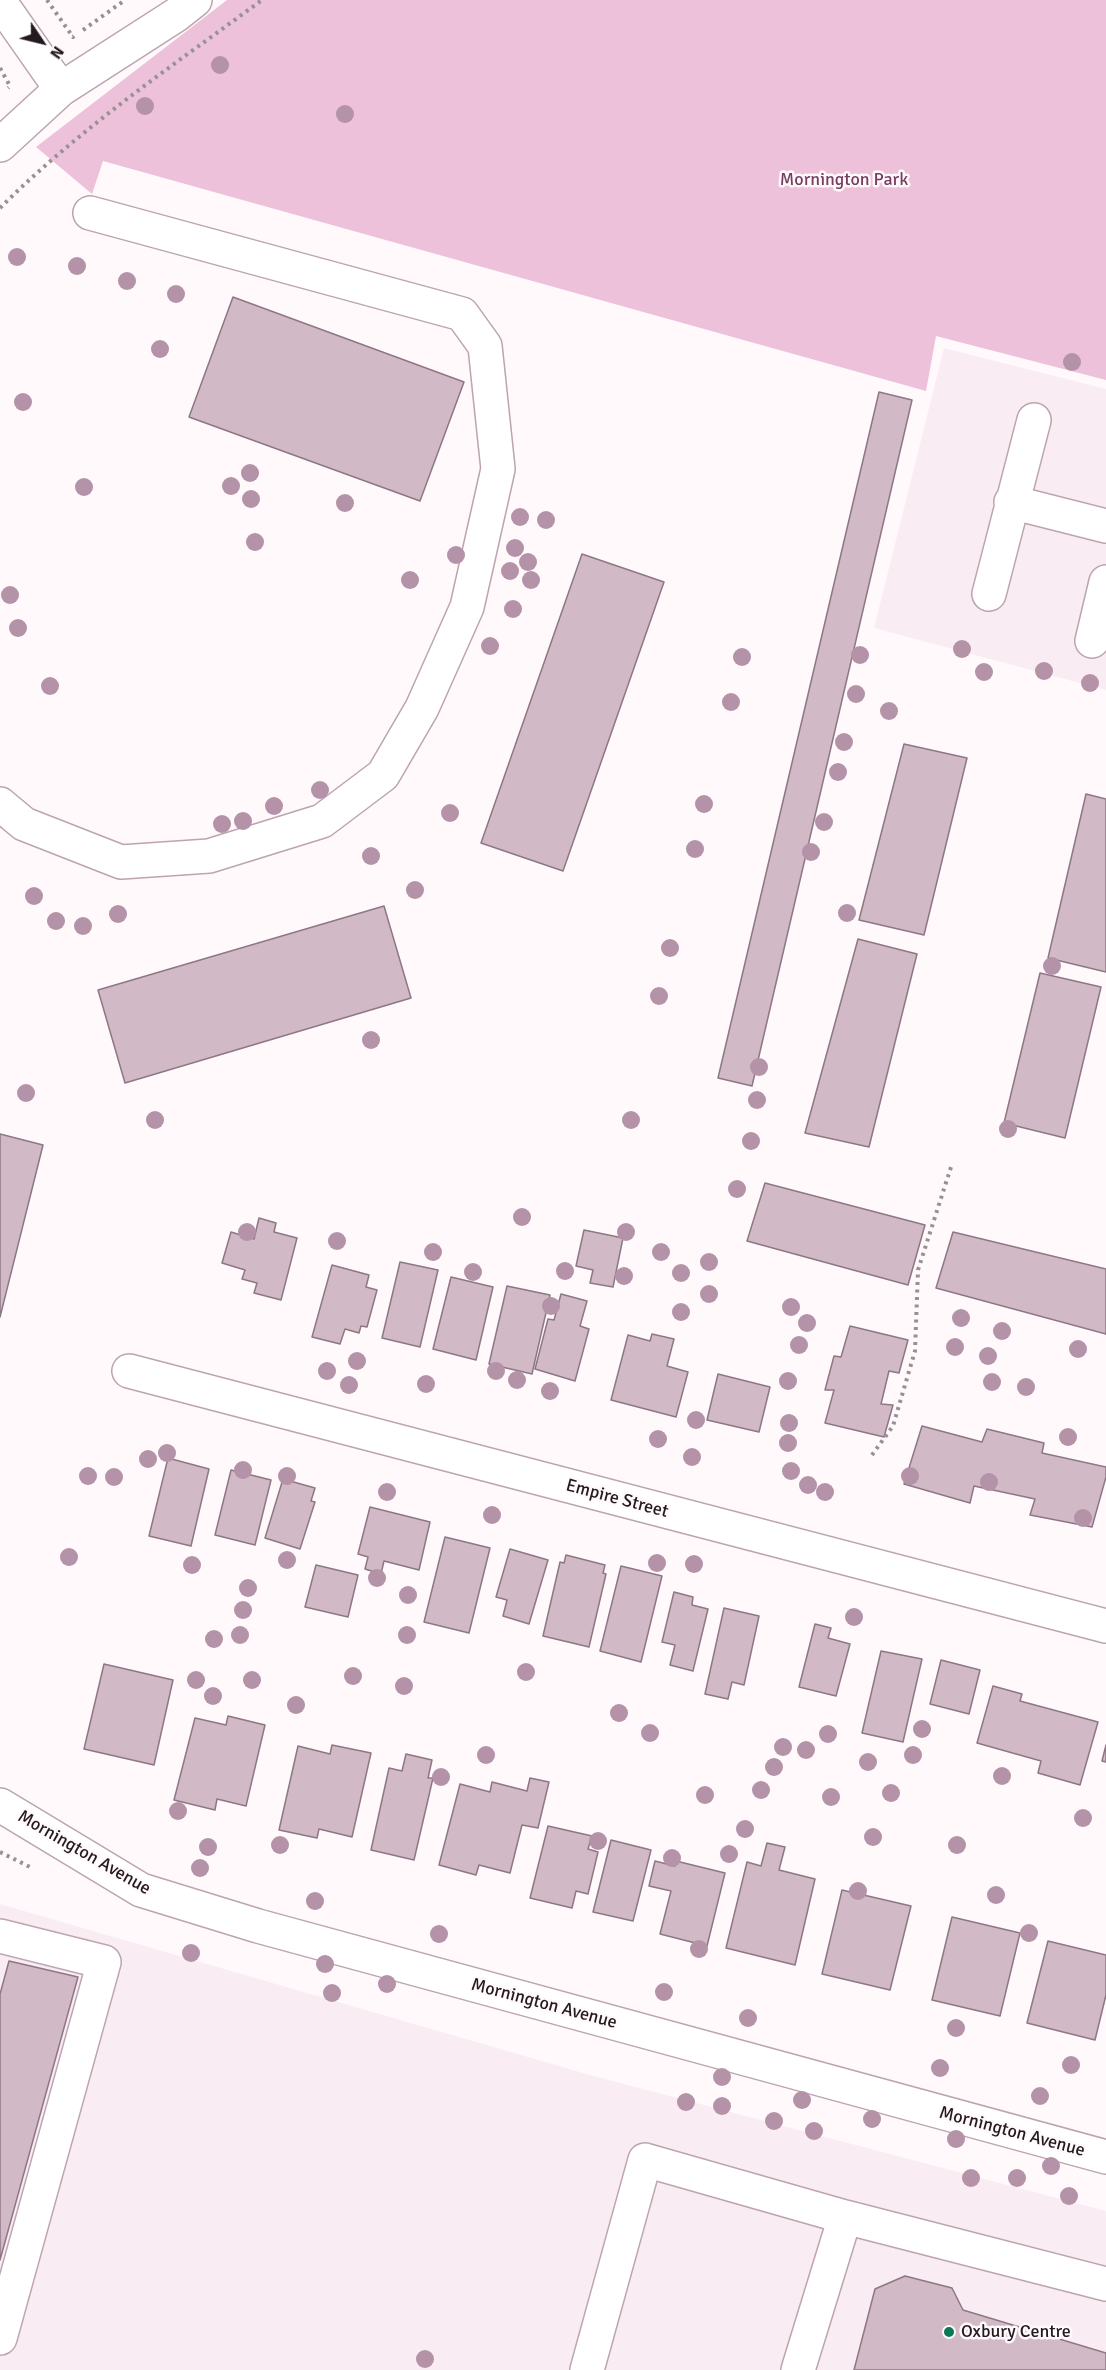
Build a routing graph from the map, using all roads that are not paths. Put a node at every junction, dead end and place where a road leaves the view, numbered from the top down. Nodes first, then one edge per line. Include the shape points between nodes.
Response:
1 (195, 0) edge
2 (0, 3) edge
3 (61, 89) junction
4 (0, 145) edge
5 (90, 213) dead end
6 (1034, 420) dead end
7 (1011, 502) junction
8 (1106, 526) edge
9 (1106, 582) edge
10 (989, 594) dead end
11 (1092, 641) dead end
12 (0, 804) edge
13 (129, 1371) dead end
14 (1106, 1626) edge
15 (0, 1804) edge
16 (0, 1936) edge
17 (1106, 2157) edge
18 (845, 2217) junction
19 (1106, 2284) edge
20 (0, 2338) edge
21 (587, 2370) edge
22 (798, 2370) edge

1 - 3 street
2 - 3 street
3 - 4 street
5 - 12 street via 462,314 485,345 498,469 467,607 422,708 383,775 322,822 209,856 121,862 24,824
6 - 7 street
7 - 8 street
7 - 10 street
9 - 11 street
13 - 14 street, Empire Street
15 - 17 street, Mornington Avenue via 141,1890 258,1926
16 - 20 street via 104,1962
18 - 19 street
18 - 21 street via 645,2160
18 - 22 street

